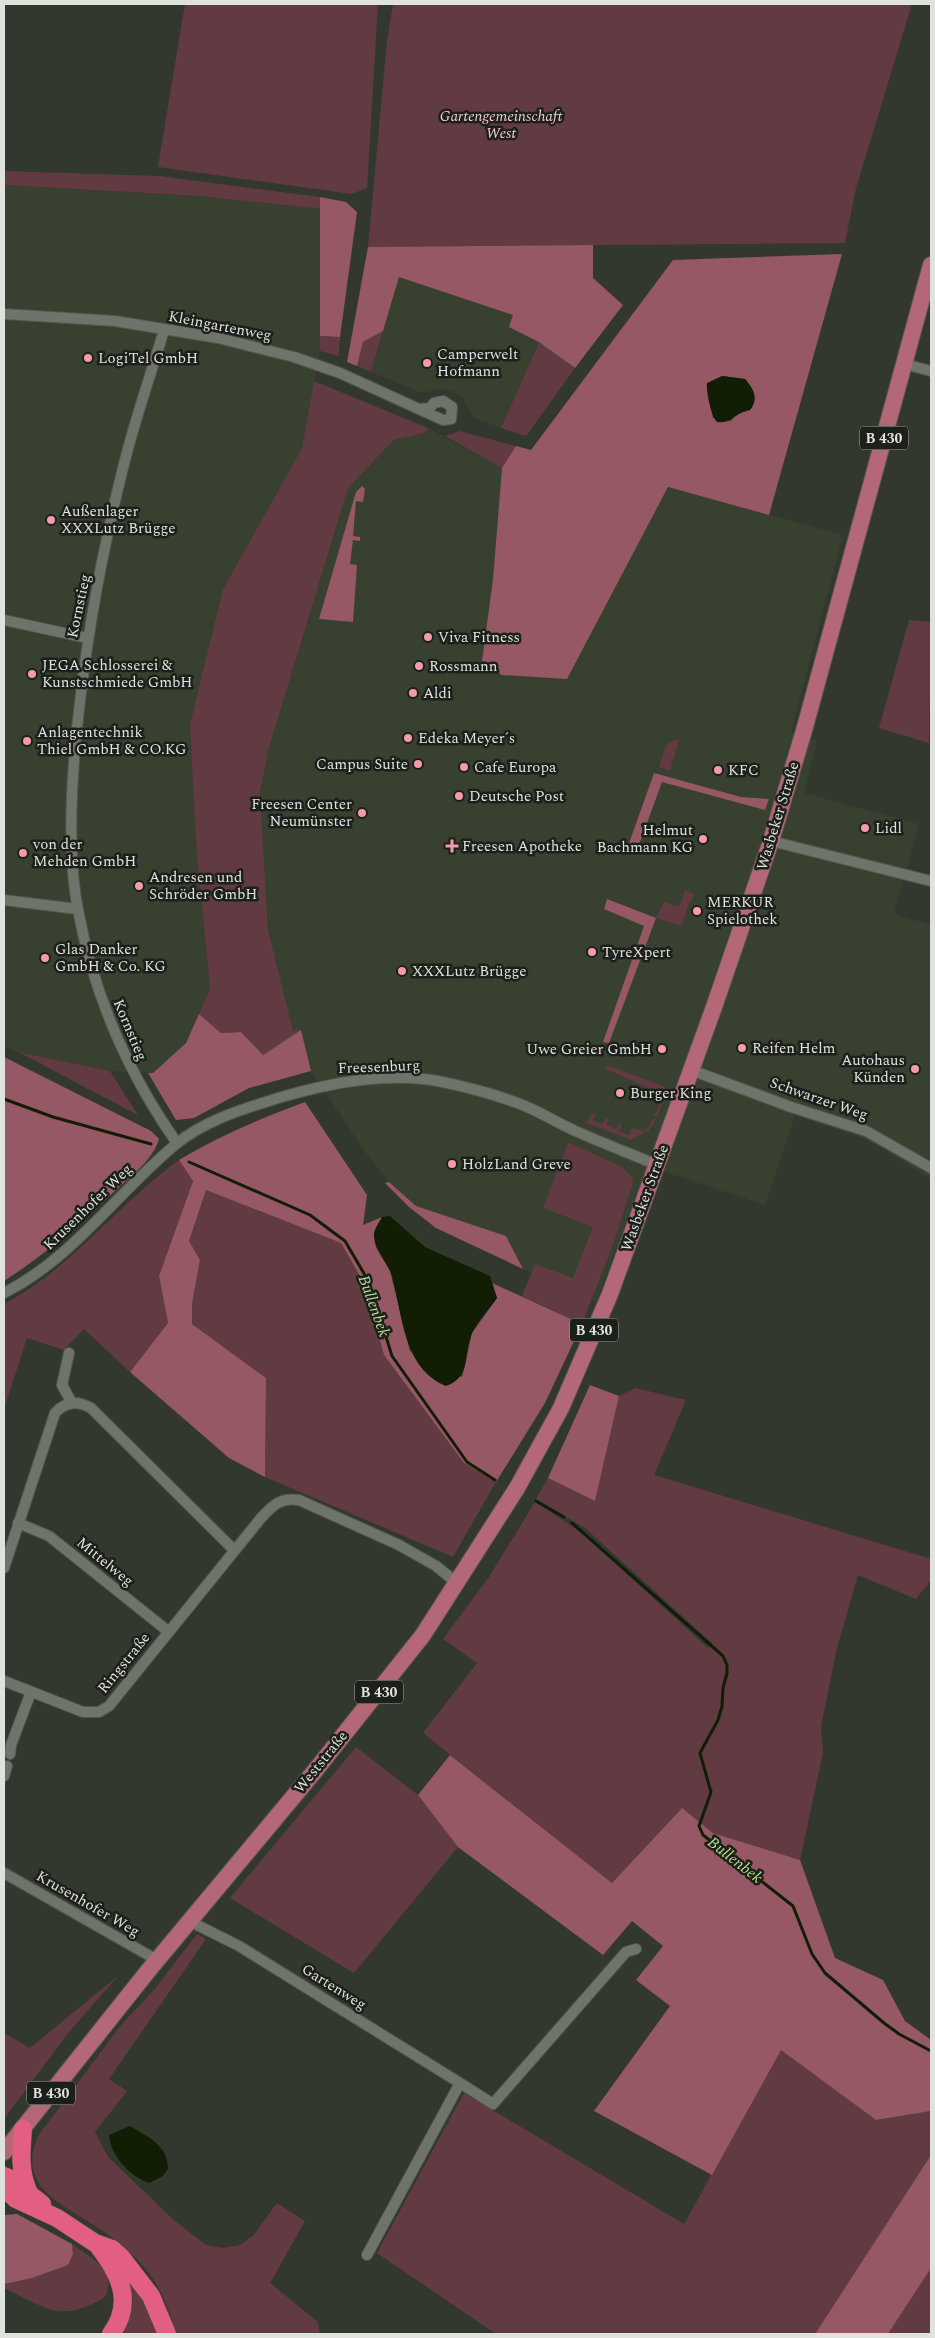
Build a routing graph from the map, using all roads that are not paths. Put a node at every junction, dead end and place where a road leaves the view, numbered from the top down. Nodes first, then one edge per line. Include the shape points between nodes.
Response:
1 (931, 265) edge
2 (4, 314) edge
3 (164, 330) junction
4 (904, 364) junction
5 (931, 371) edge
6 (421, 409) dead end
7 (4, 620) edge
8 (87, 638) junction
9 (771, 841) junction
10 (929, 878) edge
11 (4, 900) edge
12 (77, 909) junction
13 (691, 1070) junction
14 (176, 1143) junction
15 (163, 1155) joint
16 (657, 1165) junction
17 (931, 1168) edge
18 (4, 1293) edge
19 (69, 1353) dead end
20 (72, 1403) junction
21 (517, 1488) joint
22 (18, 1523) junction
23 (234, 1550) junction
24 (4, 1568) edge
25 (457, 1583) junction
26 (169, 1632) junction
27 (4, 1682) edge
28 (31, 1692) junction
29 (10, 1754) dead end
30 (4, 1873) edge
31 (189, 1921) junction
32 (636, 1949) dead end
33 (157, 1960) junction
34 (460, 2084) junction
35 (23, 2129) junction
36 (4, 2152) edge
37 (4, 2176) edge
38 (13, 2195) edge
39 (96, 2243) junction
40 (367, 2255) dead end
41 (111, 2334) edge
42 (167, 2334) edge

1 - 4 main road, Wasbeker Straße / B 430
2 - 3 street, Kleingartenweg via 115,322
3 - 6 street, Kleingartenweg via 218,338 294,357 340,373
3 - 8 street, Kornstieg via 124,463
4 - 5 street
4 - 9 main road, Wasbeker Straße / B 430
7 - 8 street
8 - 12 street, Kornstieg via 72,778 71,835
9 - 10 street
9 - 13 main road, Wasbeker Straße / B 430
11 - 12 street
12 - 14 street, Kornstieg via 107,1018 132,1074
13 - 16 main road, Wasbeker Straße / B 430
13 - 17 street, Schwarzer Weg via 866,1131
14 - 15 street, Freesenburg
14 - 16 street, Freesenburg via 250,1106 319,1086 353,1080 398,1078 437,1081 493,1095
15 - 18 street, Krusenhofer Weg via 64,1254
16 - 21 main road, Wasbeker Straße / B 430 via 610,1294 561,1408
19 - 20 street via 62,1385
20 - 22 street via 60,1407 55,1413
20 - 23 street via 91,1408
21 - 25 main road, Weststraße / B 430
22 - 24 street
22 - 26 street, Mittelweg via 49,1536
23 - 25 street, Ringstraße via 275,1503 288,1498 399,1545 436,1566
23 - 26 street, Ringstraße
25 - 31 main road, Weststraße / B 430 via 393,1674
26 - 28 street, Ringstraße via 109,1706 99,1712 84,1712
27 - 28 street, Ringstraße
28 - 29 street
30 - 33 street, Krusenhofer Weg
31 - 33 main road, Weststraße / B 430
31 - 34 street, Gartenweg via 239,1946
32 - 34 street, Gartenweg via 626,1952 493,2104
33 - 35 main road, Weststraße / B 430
34 - 40 street
35 - 36 main road, B 430
35 - 38 highway via 22,2180
37 - 38 highway
38 - 39 highway
39 - 41 highway via 117,2272 123,2291 121,2316
39 - 42 highway via 112,2249 136,2274 157,2307

